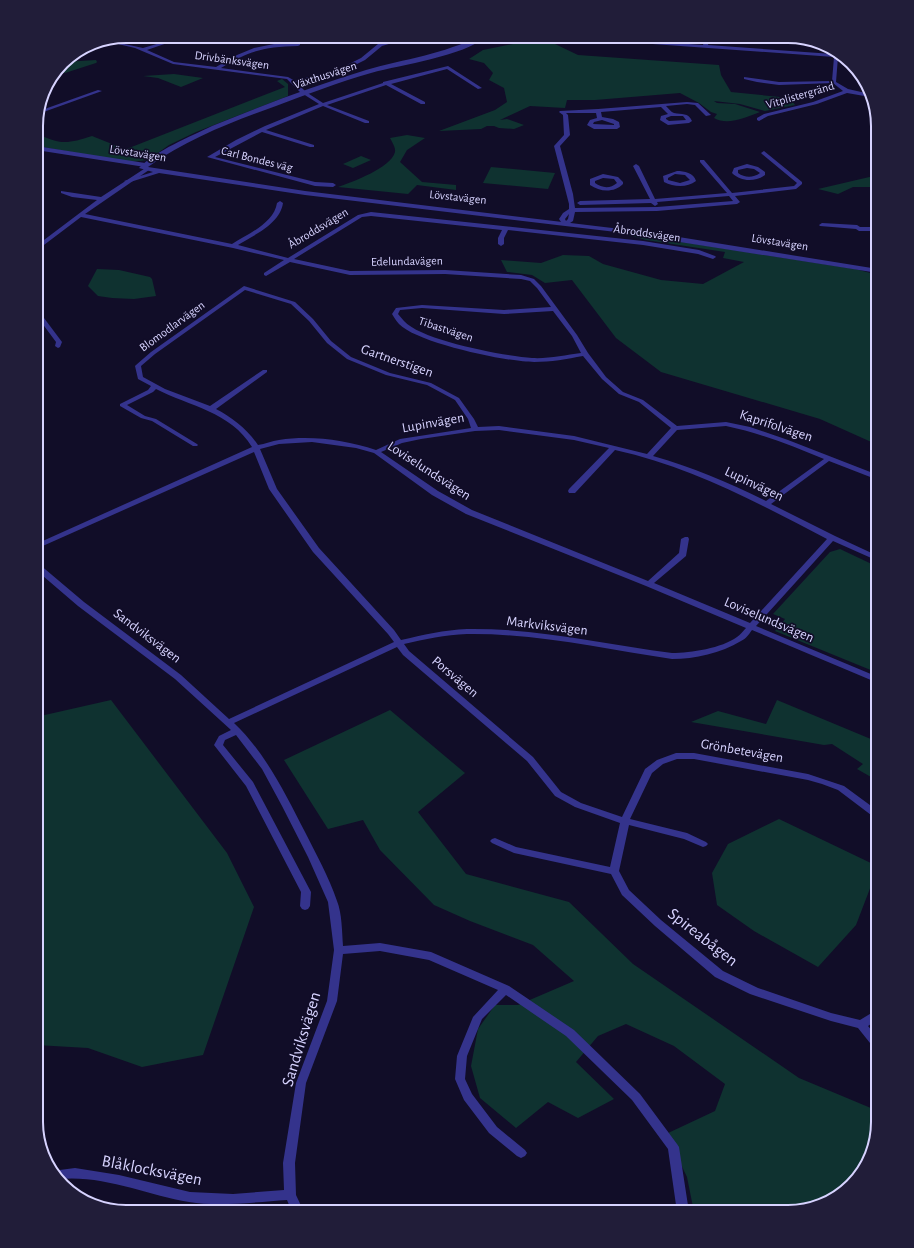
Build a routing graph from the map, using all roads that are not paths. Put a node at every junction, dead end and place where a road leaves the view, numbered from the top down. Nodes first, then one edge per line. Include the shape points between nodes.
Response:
1 (165, 43) edge
2 (387, 43) edge
3 (472, 43) edge
4 (660, 43) edge
5 (706, 43) edge
6 (120, 44) dead end
7 (298, 45) dead end
8 (705, 46) junction
9 (144, 50) junction
10 (832, 56) edge
11 (837, 59) edge
12 (218, 68) junction
13 (746, 78) dead end
14 (295, 82) junction
15 (834, 82) junction
16 (385, 83) junction
17 (480, 88) dead end
18 (100, 91) dead end
19 (847, 91) junction
20 (303, 93) junction
21 (865, 95) edge
22 (322, 103) junction
23 (423, 103) dead end
24 (663, 106) junction
25 (45, 111) edge
26 (598, 111) junction
27 (671, 114) dead end
28 (708, 115) dead end
29 (600, 118) dead end
30 (759, 119) dead end
31 (367, 122) dead end
32 (262, 130) junction
33 (177, 146) junction
34 (312, 146) dead end
35 (43, 149) edge
36 (43, 152) edge
37 (764, 153) dead end
38 (162, 158) junction
39 (702, 161) dead end
40 (636, 166) dead end
41 (146, 167) junction
42 (190, 172) junction
43 (181, 175) junction
44 (127, 181) junction
45 (333, 185) dead end
46 (607, 188) dead end
47 (63, 192) dead end
48 (732, 195) junction
49 (101, 199) junction
50 (653, 200) junction
51 (580, 202) dead end
52 (280, 203) dead end
53 (610, 203) junction
54 (657, 209) junction
55 (572, 210) junction
56 (80, 215) junction
57 (566, 221) junction
58 (822, 225) dead end
59 (506, 228) junction
60 (871, 229) edge
61 (43, 244) edge
62 (501, 244) dead end
63 (233, 246) junction
64 (713, 257) dead end
65 (288, 259) junction
66 (871, 269) edge
67 (266, 274) dead end
68 (244, 288) joint
69 (553, 309) junction
70 (43, 320) edge
71 (58, 346) dead end
72 (585, 354) junction
73 (265, 371) dead end
74 (154, 386) junction
75 (211, 409) junction
76 (675, 428) junction
77 (475, 429) junction
78 (195, 445) dead end
79 (614, 447) junction
80 (256, 448) junction
81 (376, 452) junction
82 (649, 456) junction
83 (829, 458) junction
84 (871, 475) edge
85 (572, 491) dead end
86 (767, 504) junction
87 (832, 538) junction
88 (685, 539) dead end
89 (43, 544) edge
90 (871, 556) edge
91 (43, 572) edge
92 (649, 584) junction
93 (752, 627) junction
94 (399, 643) junction
95 (871, 677) edge
96 (229, 722) junction
97 (237, 732) junction
98 (871, 811) edge
99 (625, 821) junction
100 (495, 841) dead end
101 (703, 844) dead end
102 (614, 871) junction
103 (305, 906) dead end
104 (339, 950) junction
105 (505, 989) junction
106 (871, 1017) edge
107 (860, 1024) junction
108 (871, 1037) edge
109 (521, 1153) dead end
110 (62, 1174) edge
111 (290, 1195) junction
112 (295, 1205) edge
113 (682, 1205) edge

1 - 9 street
2 - 14 street via 343,69
3 - 20 street, Växthusvägen via 452,51 370,72
4 - 8 street
5 - 8 street
6 - 9 street, Drivbänksvägen
7 - 12 street via 255,48
8 - 10 street
9 - 12 street, Drivbänksvägen via 173,62
11 - 15 street
12 - 14 street, Drivbänksvägen via 282,77
13 - 15 street via 774,83
14 - 20 street
15 - 19 street
16 - 17 street, Carl Bondes väg via 448,67
16 - 22 street, Carl Bondes väg
16 - 23 street
18 - 25 street
19 - 21 street
19 - 30 street, Vitplistergränd
20 - 22 street
20 - 33 street, Växthusvägen via 215,127
22 - 31 street
22 - 32 street, Carl Bondes väg
24 - 26 street
24 - 27 street
24 - 28 street via 696,104
26 - 29 street
26 - 55 street via 562,112 565,115 567,135 557,146
32 - 34 street, Carl Bondes väg
32 - 45 street, Carl Bondes väg via 210,158 315,184
33 - 38 street, Växthusvägen
33 - 41 street, Växthusvägen via 164,152
35 - 41 street, Lövstavägen
36 - 41 street, Lövstavägen
37 - 48 street via 800,183 796,187 759,185
38 - 41 street, Växthusvägen
38 - 42 street via 162,165
39 - 48 street
40 - 50 street
41 - 42 street, Lövstavägen
41 - 43 street, Lövstavägen
41 - 44 street
42 - 57 street, Lövstavägen via 330,195
43 - 44 street via 152,174
43 - 57 street, Lövstavägen via 318,195
44 - 49 street
46 - 53 street
47 - 49 street
48 - 50 street via 687,192
48 - 54 street via 737,202
49 - 56 street
50 - 53 street
50 - 54 street
51 - 53 street
52 - 63 street via 277,213 264,226
54 - 55 street
55 - 57 street via 573,216
55 - 57 street via 565,214
56 - 61 street
56 - 63 street, Edelundavägen
57 - 66 street, Lövstavägen
58 - 60 street
59 - 62 street
59 - 64 street, Åbroddsvägen via 643,243
59 - 65 street, Åbroddsvägen via 365,214
63 - 65 street, Edelundavägen
65 - 67 street, Åbroddsvägen
65 - 69 street, Edelundavägen via 350,273 445,272 521,276 532,280
68 - 74 street, Blomodlarvägen via 138,366 140,378
68 - 77 street, Gartnerstigen via 293,302 329,342 349,358 388,374 430,384 457,399
69 - 72 street, Edelundavägen via 575,336
69 - 72 street, Tibastvägen via 498,312 421,307 398,309 395,314 396,319 425,337 497,355 534,360
70 - 71 street via 60,342
72 - 76 street, Edelundavägen via 604,378 621,393 641,401
73 - 75 street
74 - 75 street, Blomodlarvägen
74 - 78 street via 151,391 122,406 154,420
75 - 80 street, Blomodlarvägen via 250,438
76 - 82 street
76 - 83 street, Kaprifolvägen via 726,424 750,428
77 - 79 street, Lupinvägen via 520,430
77 - 81 street, Lupinvägen via 407,440
79 - 82 street, Lupinvägen
79 - 85 street
80 - 81 street, Loviselundsvägen via 279,442 312,440 357,446
80 - 89 street, Loviselundsvägen
80 - 94 street, Porsvägen via 273,489 316,550
81 - 92 street, Loviselundsvägen via 441,497 469,512
82 - 86 street, Lupinvägen via 680,466
83 - 84 street, Kaprifolvägen
83 - 86 street
86 - 87 street, Lupinvägen
87 - 90 street, Lupinvägen
87 - 93 street, Markviksvägen
88 - 92 street via 683,554
91 - 96 street, Sandviksvägen via 178,677
92 - 93 street, Loviselundsvägen
93 - 94 street, Markviksvägen via 740,639 718,650 680,657 491,632 452,632
93 - 95 street, Loviselundsvägen
94 - 96 street, Markviksvägen
94 - 99 street, Porsvägen via 406,654 530,759 558,794 578,805
96 - 97 street, Sandviksvägen
97 - 103 street via 222,738 218,745 250,784 266,812 306,892
97 - 104 street, Sandviksvägen via 265,767 313,857 333,902
98 - 99 street, Grönbetevägen via 841,788 808,777 694,756 676,756 660,762 648,771
99 - 101 street, Porsvägen via 687,836
99 - 102 street
100 - 102 street via 514,850
102 - 107 street, Spireabågen via 625,892 719,974 754,991
104 - 105 street via 380,948 431,956
104 - 111 street, Sandviksvägen via 332,1000 301,1083 289,1163
105 - 109 street via 478,1017 462,1056 460,1079 468,1097 493,1130
105 - 113 street via 570,1033 636,1097 673,1147
106 - 107 street
107 - 108 street
110 - 111 street, Blåklocksvägen via 75,1173 119,1180 190,1197 233,1200
111 - 112 street, Sandviksvägen

